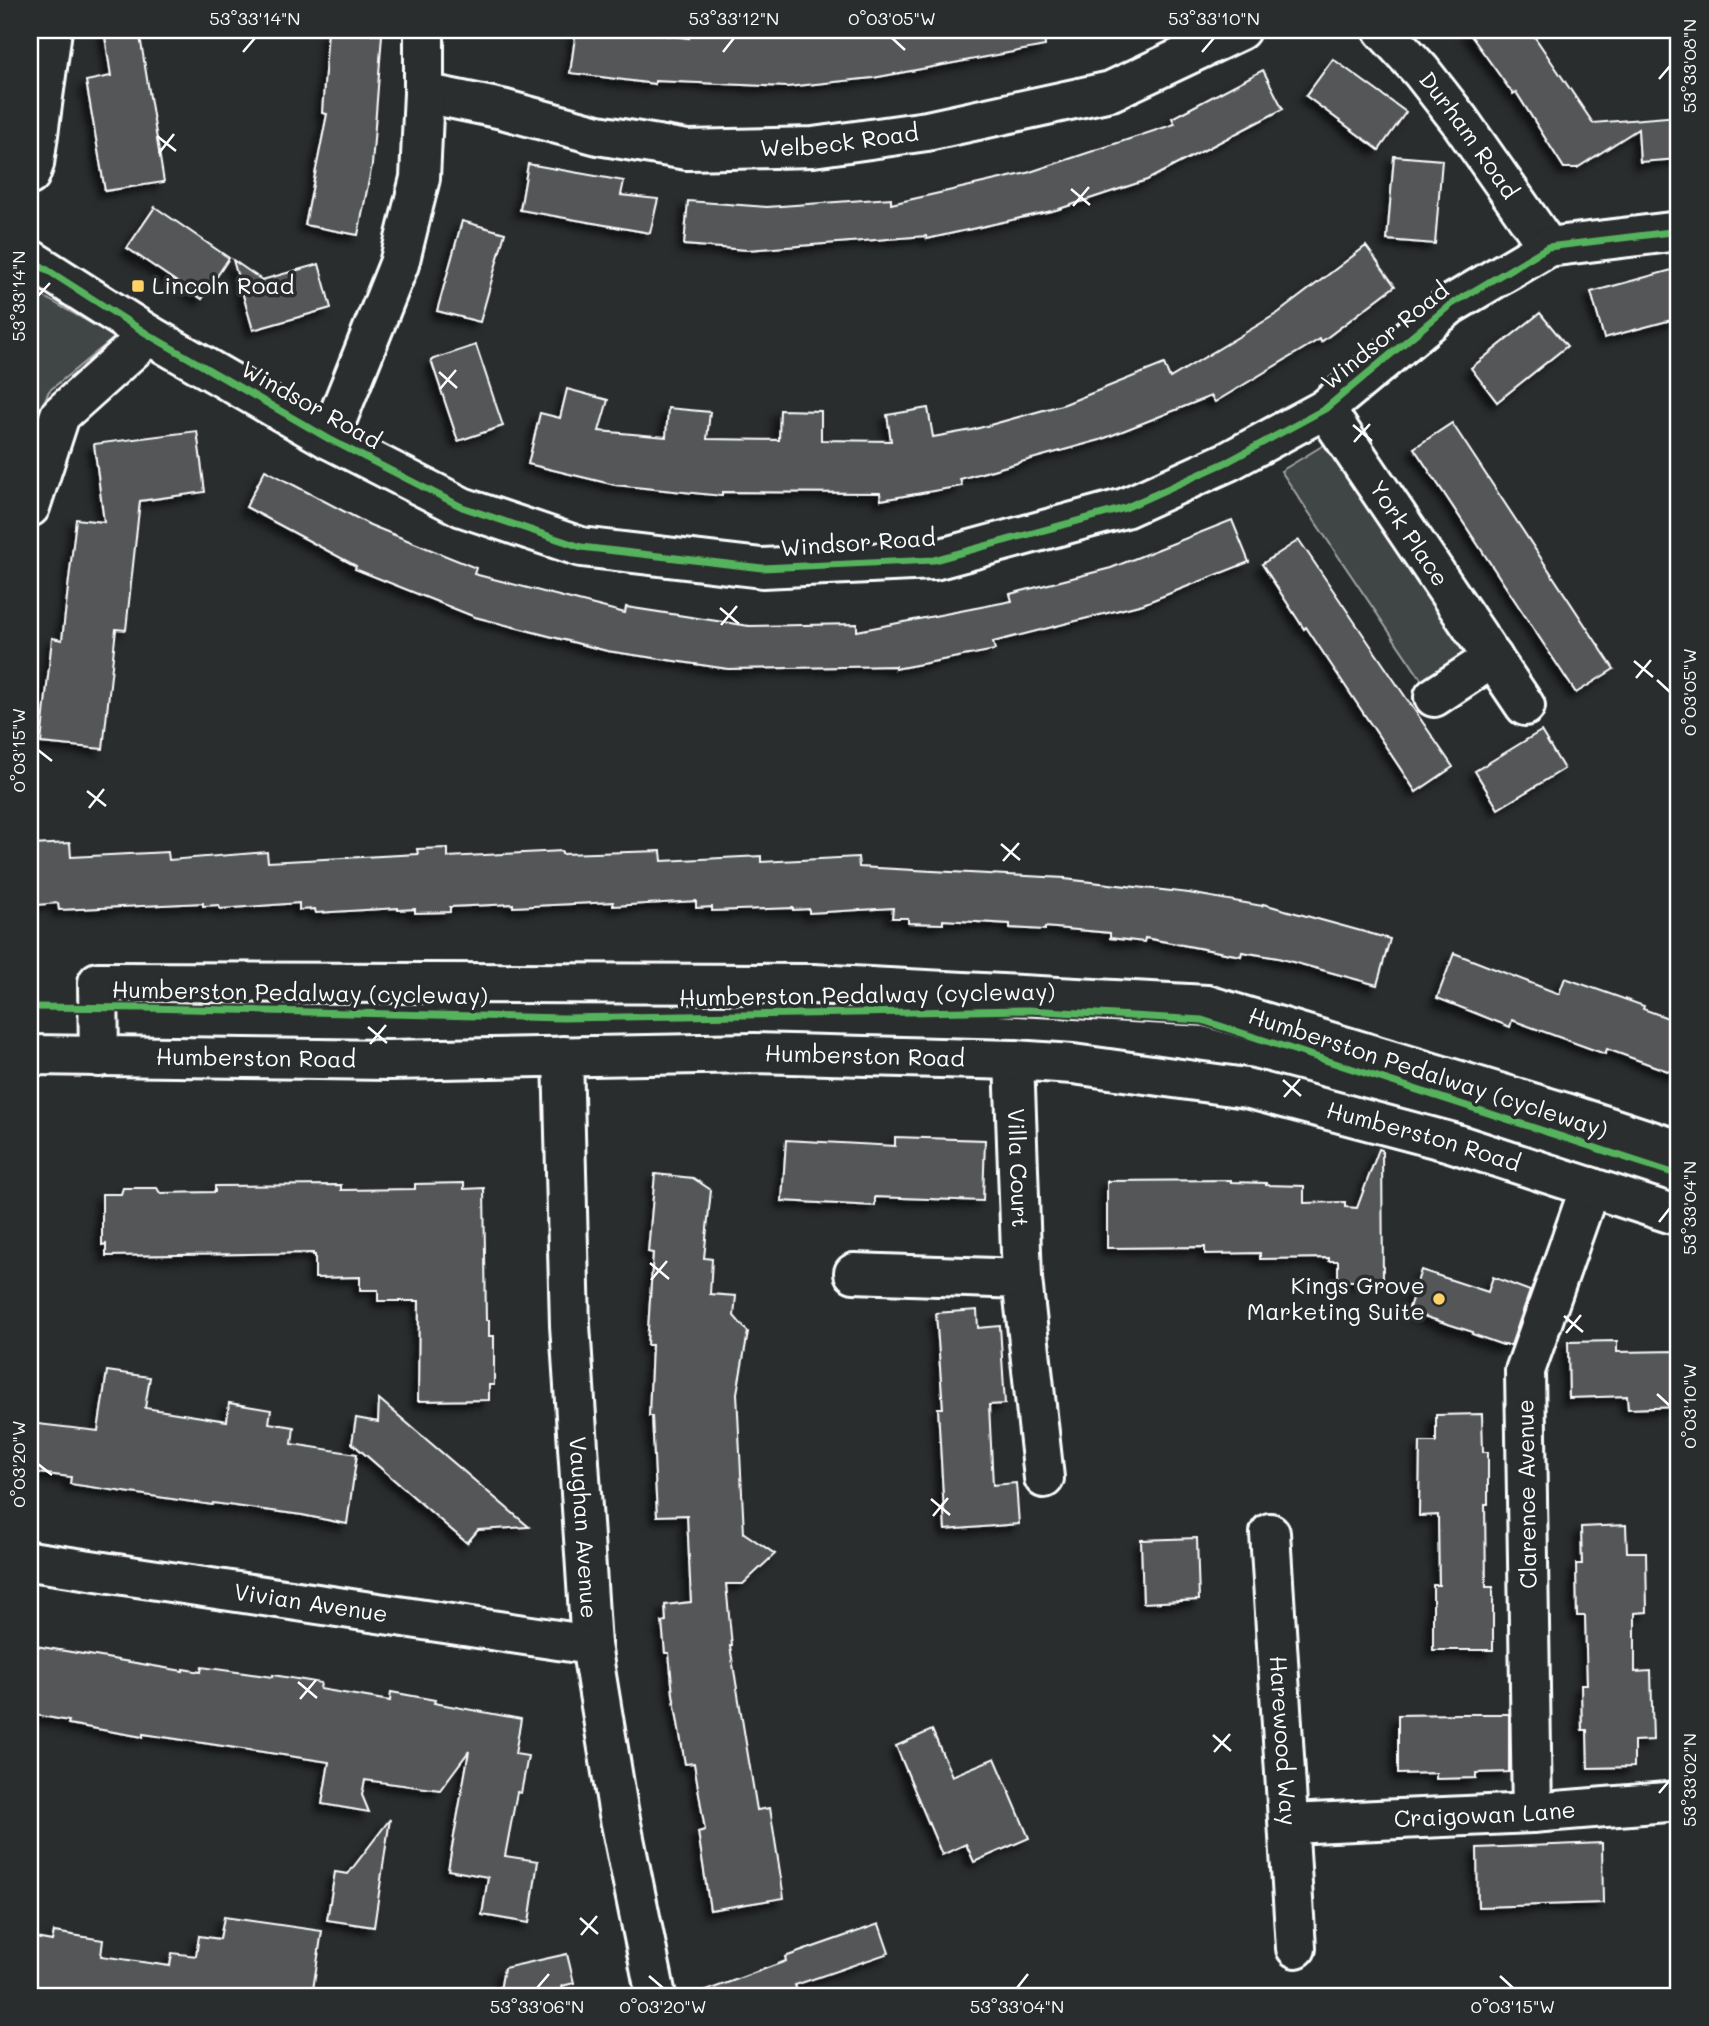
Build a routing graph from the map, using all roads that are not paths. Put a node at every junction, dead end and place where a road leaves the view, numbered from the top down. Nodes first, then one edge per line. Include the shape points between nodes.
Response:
1 (52, 30) edge
2 (424, 30) edge
3 (1240, 30) edge
4 (1383, 30) edge
5 (424, 93) junction
6 (30, 175) edge
7 (1679, 231) edge
8 (1548, 247) junction
9 (30, 259) edge
10 (149, 335) junction
11 (1325, 409) junction
12 (328, 439) junction
13 (30, 507) edge
14 (1493, 658) junction
15 (1434, 697) dead end
16 (1525, 706) dead end
17 (30, 1055) edge
18 (99, 1056) junction
19 (563, 1056) junction
20 (1014, 1059) junction
21 (1679, 1150) edge
22 (1590, 1187) junction
23 (1679, 1216) edge
24 (854, 1273) dead end
25 (1022, 1279) junction
26 (1044, 1478) dead end
27 (1270, 1533) dead end
28 (30, 1561) edge
29 (591, 1645) junction
30 (1679, 1801) edge
31 (1532, 1813) junction
32 (1289, 1824) junction
33 (1296, 1948) dead end
34 (656, 1996) edge

1 - 6 street
2 - 5 street
3 - 5 street, Welbeck Road via 1111,91 927,131 813,147 687,150 598,135
4 - 8 street, Durham Road via 1460,121
5 - 12 street via 420,178 399,264
7 - 8 street, Windsor Road
8 - 11 street, Windsor Road via 1450,305
9 - 10 street, Windsor Road
10 - 12 street, Windsor Road
10 - 13 street via 60,415
11 - 12 street, Windsor Road via 1229,461 1125,508 934,560 761,568 581,547 462,507
11 - 14 street, York Place
14 - 15 street
14 - 16 street, York Place
17 - 18 street, Humberston Road
18 - 19 street, Humberston Road via 388,1060
18 - 21 street via 97,982 813,984 1207,1005
19 - 20 street, Humberston Road via 754,1053
19 - 29 street, Vaughan Avenue via 570,1325
20 - 22 street, Humberston Road via 1246,1088 1450,1142
20 - 25 street, Villa Court
22 - 23 street, Humberston Road
22 - 31 street, Clarence Avenue via 1525,1371
24 - 25 street
25 - 26 street, Villa Court
27 - 32 street, Harewood Way
28 - 29 street, Vivian Avenue
29 - 34 street, Vaughan Avenue
30 - 31 street, Craigowan Lane
31 - 32 street, Craigowan Lane
32 - 33 street, Harewood Way

